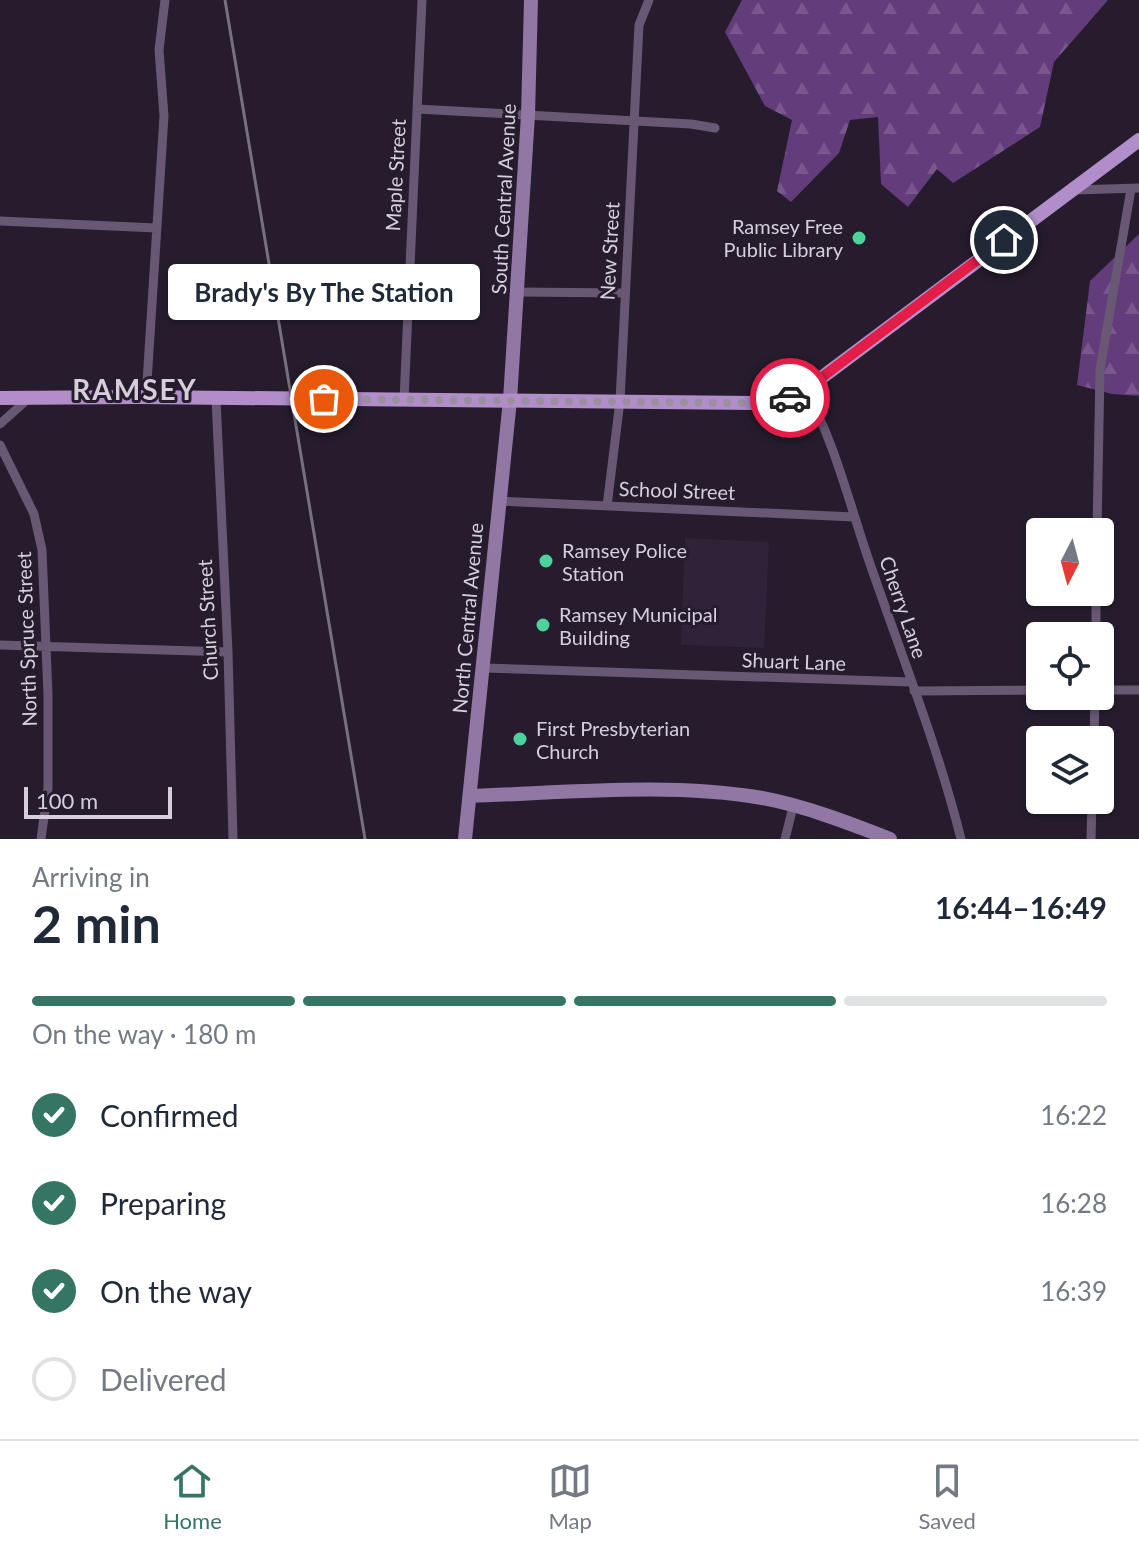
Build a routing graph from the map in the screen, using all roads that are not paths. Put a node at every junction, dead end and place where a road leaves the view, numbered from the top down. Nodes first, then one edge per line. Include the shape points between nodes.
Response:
1 (165, 0) edge
2 (422, 0) edge
3 (531, 0) edge
4 (649, 0) edge
5 (417, 109) junction
6 (528, 115) junction
7 (634, 122) junction
8 (715, 128) dead end
9 (1139, 140) edge
10 (1135, 188) edge
11 (1071, 190) junction
12 (0, 221) edge
13 (156, 228) junction
14 (518, 292) junction
15 (625, 293) junction
16 (801, 392) junction
17 (0, 398) edge
18 (29, 398) junction
19 (146, 398) junction
20 (216, 399) junction
21 (404, 400) junction
22 (510, 400) junction
23 (620, 401) junction
24 (0, 424) edge
25 (0, 445) edge
26 (498, 501) junction
27 (607, 506) junction
28 (854, 517) junction
29 (1097, 518) edge
30 (0, 645) edge
31 (46, 646) junction
32 (228, 652) junction
33 (484, 668) junction
34 (912, 687) junction
35 (1026, 690) edge
36 (1114, 690) edge
37 (1139, 690) edge
38 (470, 796) junction
39 (793, 807) junction
40 (1092, 814) edge
41 (41, 839) edge
42 (233, 839) edge
43 (465, 839) edge
44 (785, 839) edge
45 (890, 839) edge
46 (961, 839) edge
47 (1091, 839) edge

1 - 13 street via 159,50 164,116
2 - 5 street, Maple Street
3 - 6 main road, South Central Avenue
4 - 7 street, New Street via 639,25
5 - 6 street
5 - 21 street, Maple Street
6 - 7 street
6 - 14 main road, South Central Avenue
7 - 8 street
7 - 15 street, New Street
9 - 11 main road
10 - 11 street
10 - 29 street via 1100,369
11 - 16 main road
12 - 13 street
13 - 19 street
14 - 15 street
14 - 22 main road, South Central Avenue
15 - 23 street, New Street
16 - 23 main road via 771,403
16 - 28 street, Cherry Lane via 813,403
17 - 18 main road
18 - 19 main road
18 - 24 street
19 - 20 main road
20 - 21 main road
20 - 32 street, Church Street
21 - 22 main road
22 - 23 main road
22 - 26 main road, North Central Avenue
23 - 27 street, New Street
25 - 31 street, North Spruce Street via 39,532
26 - 27 street, School Street
26 - 33 main road, North Central Avenue
27 - 28 street, School Street
28 - 34 street, Cherry Lane
30 - 31 street
31 - 32 street
31 - 41 street, North Spruce Street via 48,788
32 - 42 street, Church Street
33 - 34 street, Shuart Lane
33 - 38 main road, North Central Avenue
34 - 35 street, Shuart Lane
34 - 46 street, Cherry Lane
36 - 37 street
38 - 39 main road via 680,792 763,798
38 - 43 main road, North Central Avenue
39 - 44 street
39 - 45 main road
40 - 47 street

